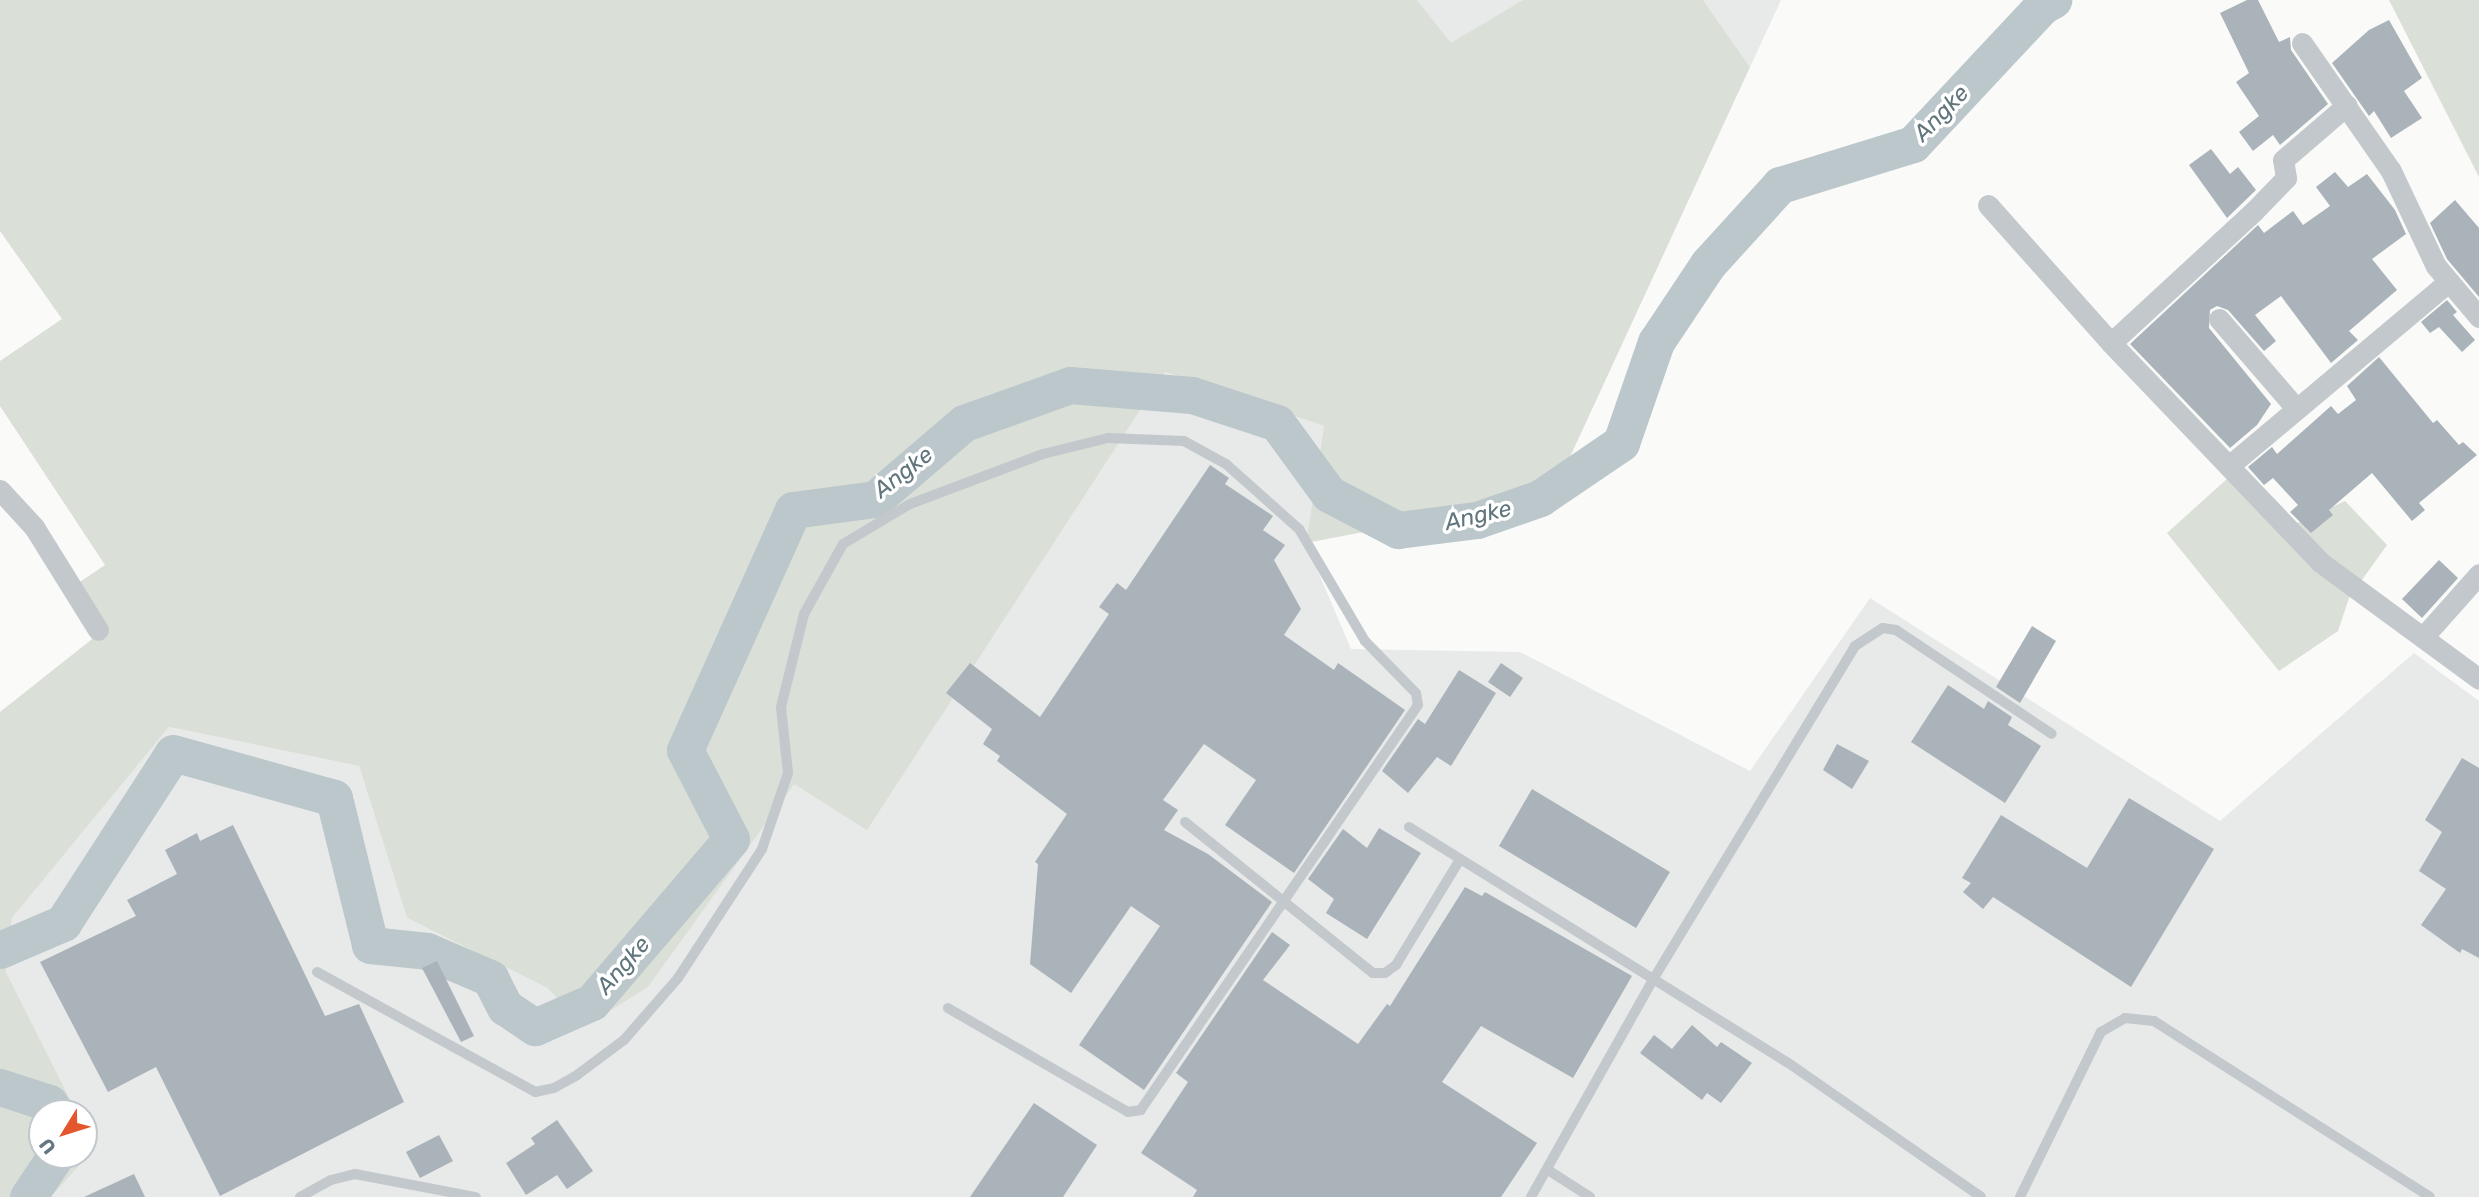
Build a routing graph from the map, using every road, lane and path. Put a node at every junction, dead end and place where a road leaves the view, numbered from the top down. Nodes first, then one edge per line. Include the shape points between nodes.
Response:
1 (2302, 43) dead end
2 (2347, 105) junction
3 (1988, 205) dead end
4 (2447, 284) junction
5 (2479, 317) edge
6 (2219, 319) dead end
7 (2111, 343) junction
8 (2295, 407) junction
9 (2230, 465) junction
10 (0, 490) edge
11 (2479, 574) edge
12 (98, 629) dead end
13 (2424, 636) junction
14 (2479, 678) edge
15 (2052, 734) dead end
16 (1185, 822) dead end
17 (1409, 827) dead end
18 (1459, 861) junction
19 (1285, 899) junction
20 (317, 972) dead end
21 (1654, 978) junction
22 (948, 1008) dead end
23 (1548, 1170) junction
24 (300, 1197) edge
25 (476, 1197) edge
26 (1531, 1197) edge
27 (1590, 1197) edge
28 (1981, 1197) edge
29 (2020, 1197) edge
30 (2430, 1197) edge

1 - 2 street
2 - 4 street via 2392,171
2 - 7 street via 2283,160 2286,178
3 - 7 street
4 - 5 street
4 - 8 street
6 - 8 street
7 - 9 street
8 - 9 street
9 - 13 street via 2320,562
10 - 12 street via 34,527
11 - 13 street
13 - 14 street
15 - 21 lane via 1896,630 1883,628 1871,633 1855,646 1816,705
16 - 19 lane
17 - 18 lane
18 - 19 lane via 1396,965 1385,973 1373,973
18 - 21 lane
19 - 20 lane via 1418,705 1416,693 1365,641 1299,528 1262,492 1226,464 1184,441 1108,438 1043,454 910,504 843,544 804,614 781,707 788,773 762,849 678,978 624,1040 577,1075 535,1092
19 - 22 lane via 1141,1110 1128,1112
21 - 23 lane
21 - 28 lane via 1787,1062
23 - 26 lane
23 - 27 lane
24 - 25 lane via 331,1180 355,1174
29 - 30 lane via 2101,1032 2125,1018 2154,1021

